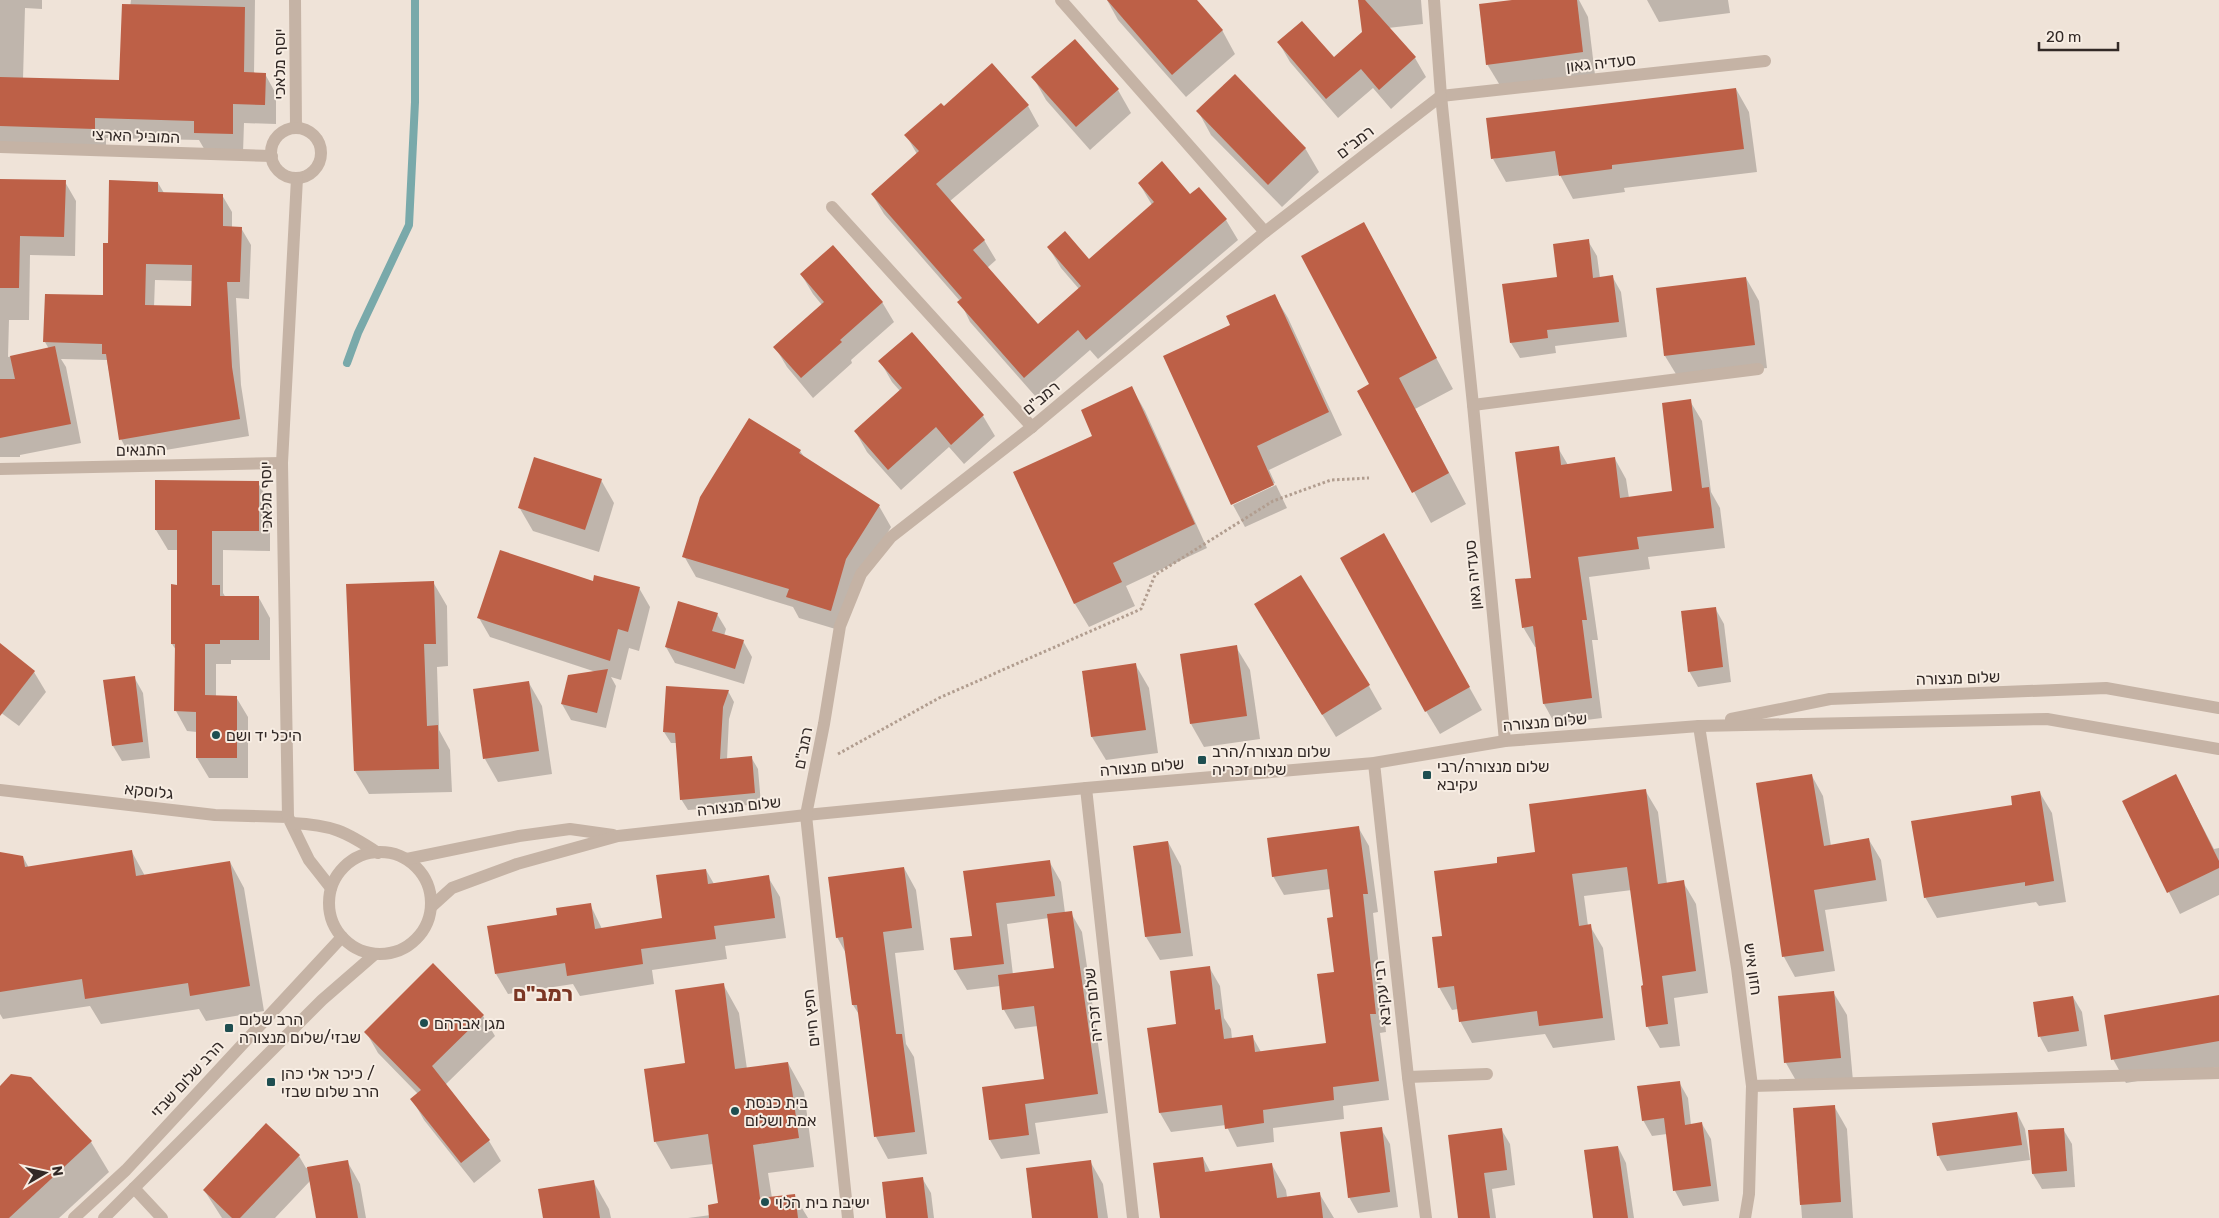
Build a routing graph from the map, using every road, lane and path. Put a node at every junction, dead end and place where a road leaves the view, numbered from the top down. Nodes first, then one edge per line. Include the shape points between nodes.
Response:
1 (295, 0) edge
2 (1061, 0) edge
3 (1434, 0) edge
4 (1765, 62) dead end
5 (1441, 96) junction
6 (296, 128) junction
7 (0, 147) edge
8 (272, 156) junction
9 (297, 178) junction
10 (832, 207) dead end
11 (1265, 232) junction
12 (1758, 369) dead end
13 (1473, 405) junction
14 (1032, 427) junction
15 (282, 464) junction
16 (0, 469) edge
17 (1369, 478) dead end
18 (2219, 708) edge
19 (1699, 726) junction
20 (1506, 741) junction
21 (2219, 749) edge
22 (1374, 763) junction
23 (816, 767) junction
24 (1086, 788) junction
25 (0, 790) edge
26 (806, 815) junction
27 (290, 820) junction
28 (618, 836) junction
29 (378, 852) junction
30 (407, 859) junction
31 (331, 888) junction
32 (431, 908) junction
33 (342, 937) junction
34 (375, 954) junction
35 (2219, 1073) edge
36 (1487, 1074) dead end
37 (1408, 1078) junction
38 (1752, 1086) junction
39 (134, 1188) junction
40 (74, 1218) edge
41 (104, 1218) edge
42 (162, 1218) edge
43 (848, 1218) edge
44 (1133, 1218) edge
45 (1426, 1218) edge
46 (1745, 1218) edge

1 - 6 street, יוסף מלאכי
2 - 11 street
3 - 5 street, סעדיה גאון
4 - 5 street, סעדיה גאון
5 - 11 street, רמב"ם
5 - 13 street, סעדיה גאון
6 - 8 street via 280,134 274,141
6 - 9 street via 314,135 321,151 313,172
7 - 8 street, המוביל הארצי
8 - 9 street via 279,171
9 - 15 street, יוסף מלאכי
10 - 14 street
11 - 14 street, רמב"ם
12 - 13 street
13 - 20 street, סעדיה גאון
14 - 23 street, רמב"ם via 891,537 861,574 840,626
15 - 16 street, התנאים
15 - 27 street, יוסף מלאכי
17 - 23 path via 1332,480 1273,501 1155,575 1141,608 939,698
18 - 19 street, שלום מנצורה via 2106,688 1830,699
19 - 20 street, שלום מנצורה
19 - 21 street, שלום מנצורה via 2047,720
19 - 38 street, חזון איש
20 - 22 street, שלום מנצורה
22 - 24 street, שלום מנצורה
22 - 37 street, רבי עקיבא
23 - 26 street, רמב"ם
24 - 26 street, שלום מנצורה
24 - 44 street, שלום זכריה
25 - 27 street, גלוסקא
26 - 28 street, שלום מנצורה
26 - 43 street, חפץ חיים
27 - 29 street, גלוסקא via 322,824 352,835
27 - 31 street via 309,860
28 - 30 street, שלום מנצורה via 570,829
28 - 32 street, שלום מנצורה via 517,864 452,888
29 - 30 street
29 - 31 street via 354,859 340,871
30 - 32 street via 421,872 429,889
31 - 33 street via 331,918
32 - 34 street via 417,938 398,951
33 - 34 street via 351,945
33 - 40 street, הרב שלום שבזי via 126,1170
34 - 39 street via 322,1000
35 - 38 street
36 - 37 street
37 - 45 street, רבי עקיבא
38 - 46 street, חזון איש via 1749,1194
39 - 41 street
39 - 42 street

